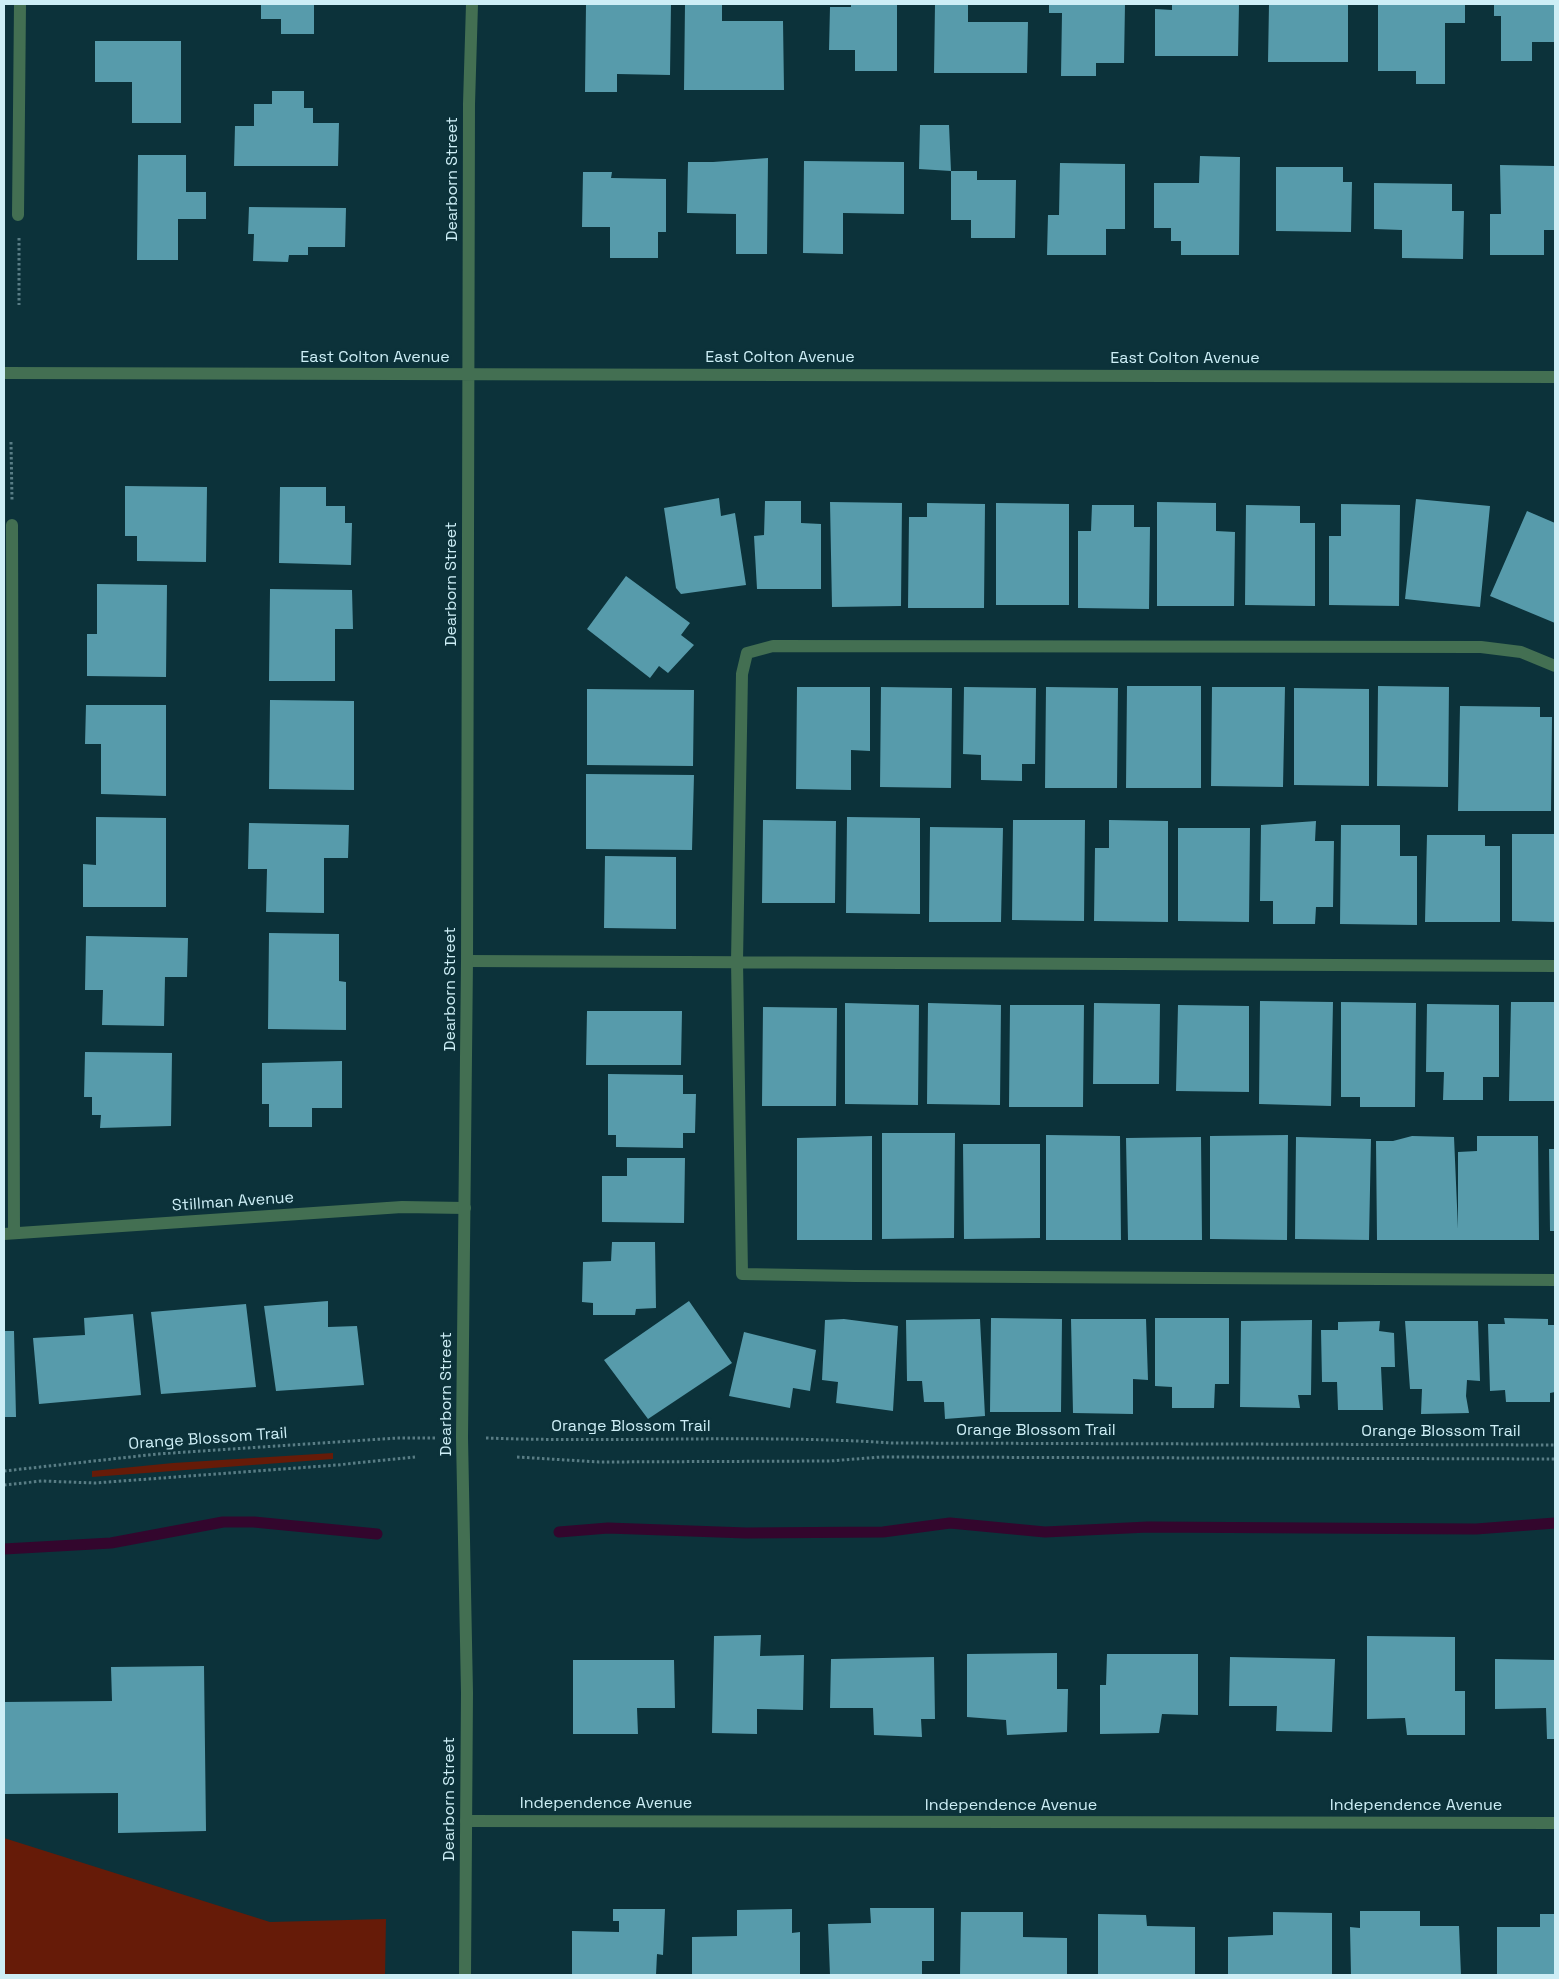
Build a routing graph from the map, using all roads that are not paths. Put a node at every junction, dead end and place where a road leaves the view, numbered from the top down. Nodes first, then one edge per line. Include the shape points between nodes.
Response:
1 (20, 4) edge
2 (472, 4) edge
3 (18, 215) road end
4 (4, 373) edge
5 (469, 374) junction
6 (1555, 377) edge
7 (12, 525) road end
8 (1555, 666) edge
9 (467, 961) junction
10 (737, 961) junction
11 (1555, 966) edge
12 (465, 1208) junction
13 (9, 1233) edge
14 (1555, 1280) edge
15 (466, 1821) junction
16 (1555, 1823) edge
17 (465, 1975) edge

1 - 3 street
2 - 5 street, Dearborn Street
4 - 5 street, East Colton Avenue
5 - 6 street, East Colton Avenue
5 - 9 street, Dearborn Street
7 - 13 street
8 - 10 street via 1522,652 1481,648 773,646 747,653 742,674
9 - 10 street
9 - 12 street, Dearborn Street
10 - 11 street
10 - 14 street via 742,1274
12 - 13 street, Stillman Avenue via 402,1207
12 - 15 street, Dearborn Street via 462,1437
15 - 16 street, Independence Avenue
15 - 17 street, Dearborn Street

